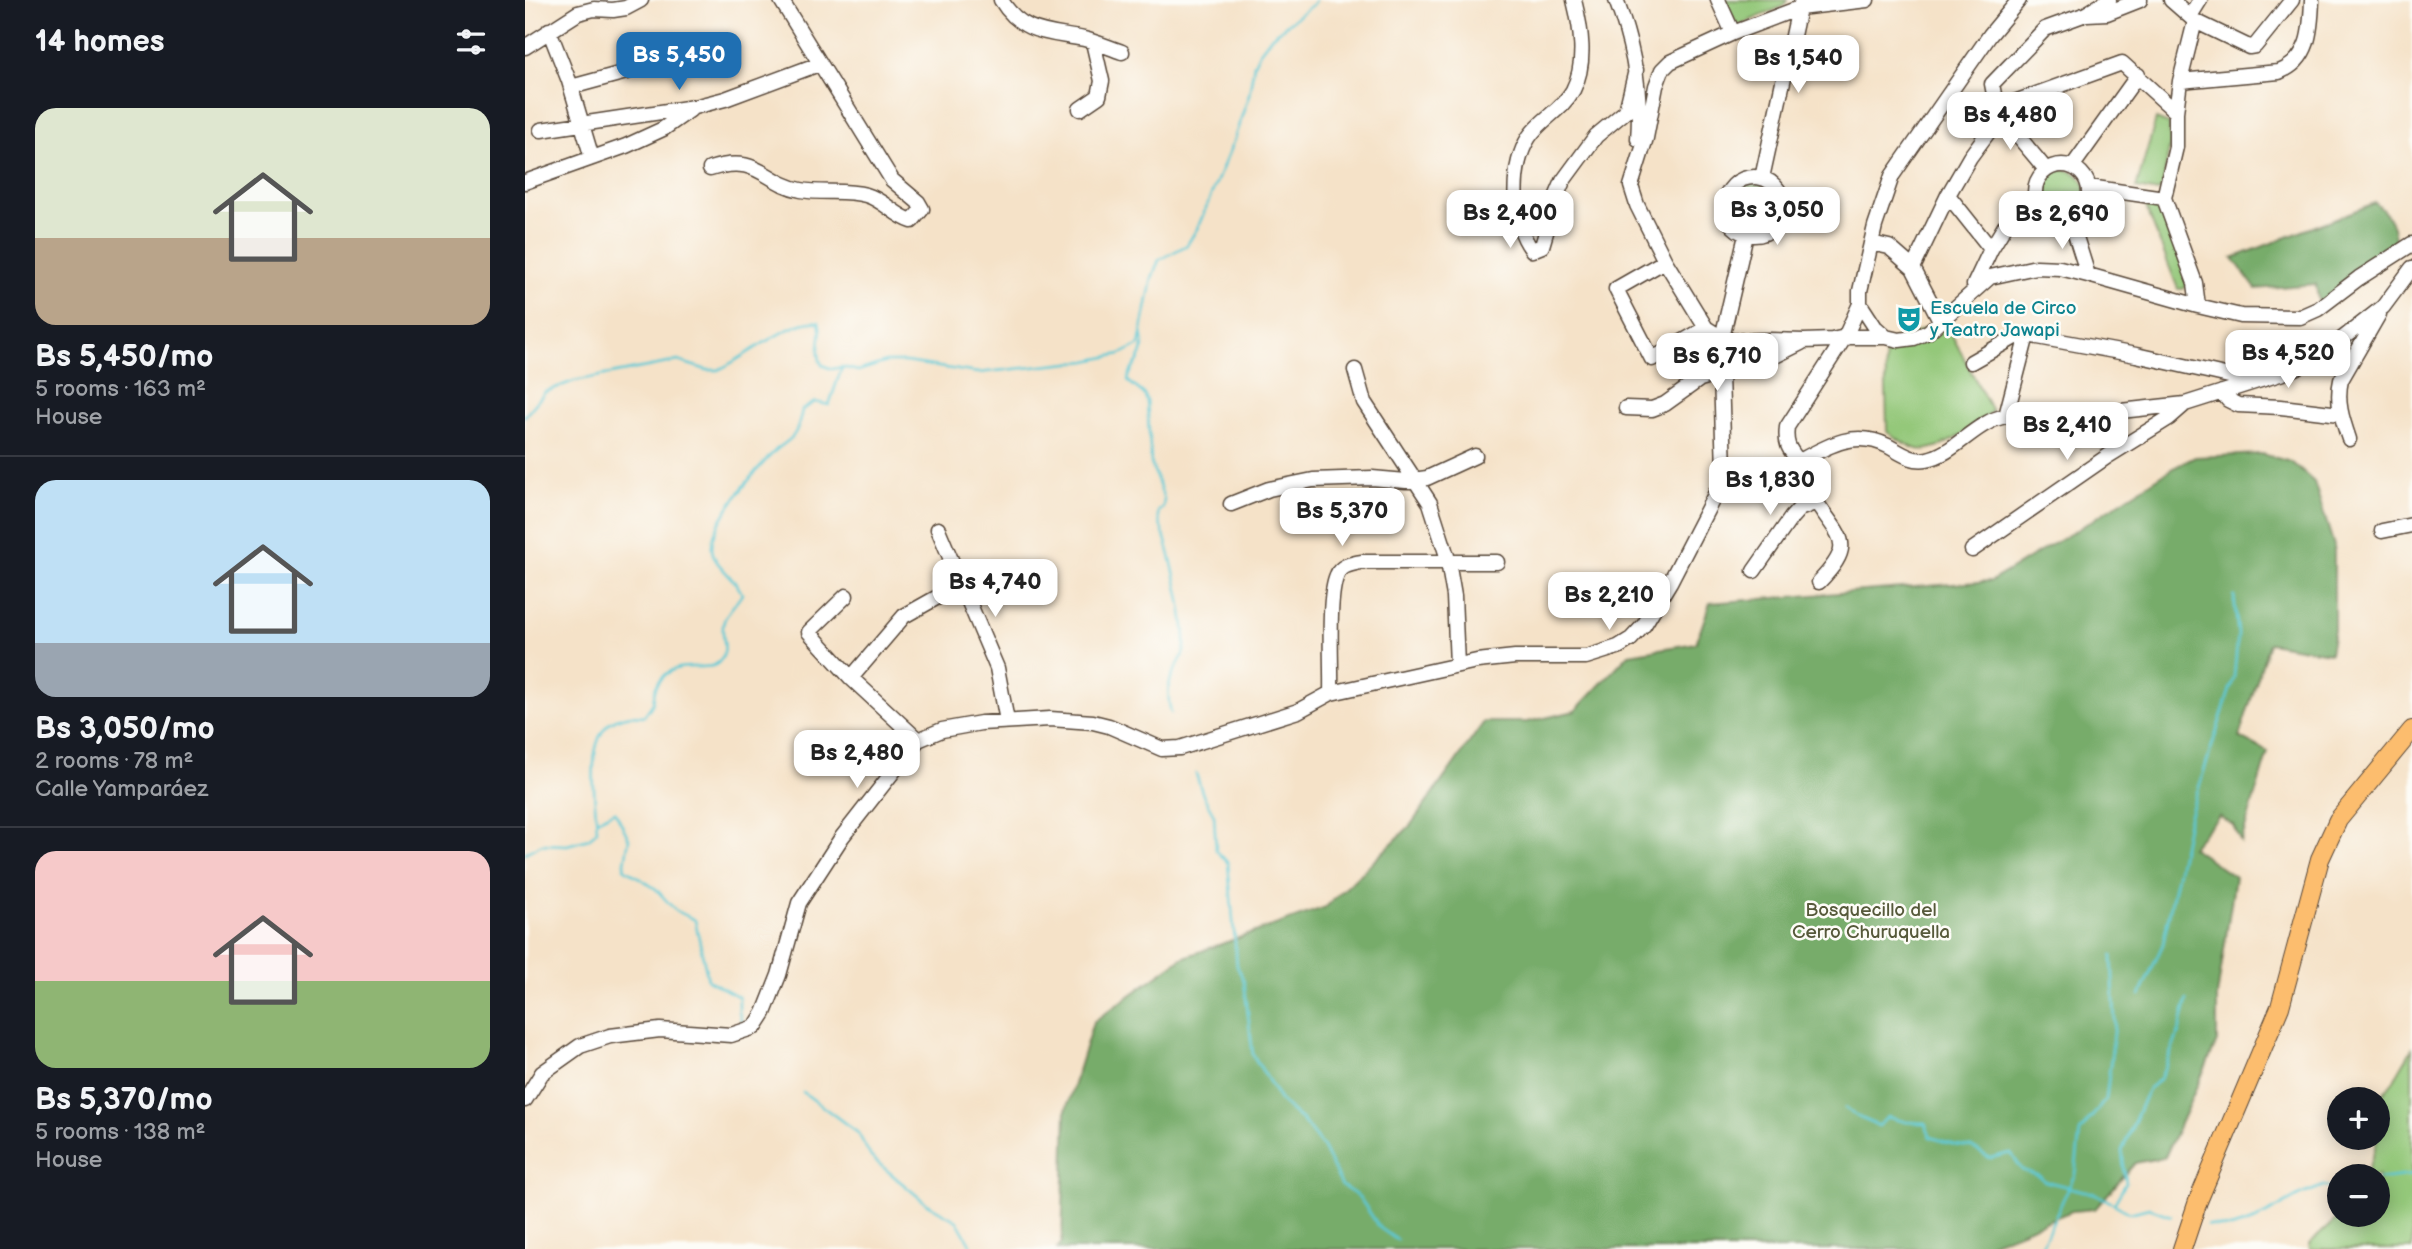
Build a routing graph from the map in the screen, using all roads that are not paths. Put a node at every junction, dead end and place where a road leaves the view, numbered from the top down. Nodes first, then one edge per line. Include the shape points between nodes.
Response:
1 (641, 0) edge
2 (781, 0) edge
3 (1001, 0) edge
4 (1574, 0) edge
5 (1616, 0) edge
6 (1718, 0) edge
7 (1867, 0) edge
8 (2019, 0) edge
9 (2109, 0) edge
10 (2140, 0) edge
11 (2200, 0) edge
12 (2292, 0) edge
13 (2312, 0) edge
14 (1801, 4) edge
15 (2184, 9) edge
16 (2086, 14) junction
17 (549, 30) junction
18 (1733, 33) junction
19 (1093, 42) junction
20 (525, 47) edge
21 (1122, 52) dead end
22 (819, 64) junction
23 (1636, 70) junction
24 (630, 71) dead end
25 (2138, 75) junction
26 (2180, 81) junction
27 (571, 86) junction
28 (694, 107) junction
29 (1080, 109) dead end
30 (2176, 112) junction
31 (2002, 113) junction
32 (582, 124) junction
33 (541, 130) dead end
34 (1643, 147) junction
35 (592, 158) junction
36 (2072, 167) junction
37 (711, 169) dead end
38 (2046, 170) junction
39 (1762, 178) junction
40 (525, 182) edge
41 (2088, 187) junction
42 (1948, 195) junction
43 (2164, 198) junction
44 (2036, 200) junction
45 (2070, 218) junction
46 (1746, 234) junction
47 (1871, 243) junction
48 (2412, 244) edge
49 (1991, 249) junction
50 (1665, 261) junction
51 (1913, 268) junction
52 (2412, 268) edge
53 (2088, 275) junction
54 (1968, 295) junction
55 (1860, 304) junction
56 (2198, 306) junction
57 (2383, 307) junction
58 (1941, 322) junction
59 (1706, 328) junction
60 (2027, 335) junction
61 (1845, 337) junction
62 (1886, 337) junction
63 (1722, 338) junction
64 (1804, 341) junction
65 (1971, 362) dead end
66 (1355, 370) dead end
67 (1721, 374) junction
68 (2260, 380) junction
69 (2222, 392) junction
70 (2185, 404) junction
71 (1626, 408) dead end
72 (2340, 414) junction
73 (2006, 416) junction
74 (2349, 439) dead end
75 (1475, 456) dead end
76 (1798, 462) junction
77 (1415, 480) junction
78 (1817, 502) junction
79 (1231, 504) dead end
80 (2412, 525) edge
81 (938, 529) dead end
82 (2382, 531) dead end
83 (1972, 550) dead end
84 (1448, 562) junction
85 (1497, 562) dead end
86 (1754, 571) dead end
87 (1819, 582) dead end
88 (961, 584) junction
89 (846, 596) dead end
90 (1457, 665) junction
91 (851, 678) junction
92 (1331, 693) junction
93 (1007, 722) junction
94 (2412, 730) edge
95 (918, 740) junction
96 (525, 1100) edge
97 (2182, 1249) edge

1 - 17 street via 626,8 578,13
2 - 22 street
3 - 19 street via 1020,22 1038,32
4 - 23 street via 1582,63 1574,88 1531,135 1519,165 1518,223 1532,250 1542,246 1563,181 1596,136 1626,111
5 - 23 street
6 - 18 street
7 - 14 street
8 - 47 street via 1990,34 1892,176
9 - 16 street
10 - 16 street via 2107,13
11 - 15 street
12 - 15 street via 2255,46 2249,47
13 - 26 street via 2308,44 2289,68
14 - 18 street
14 - 39 street
15 - 26 street
16 - 31 street via 2045,29 1992,84
17 - 20 street
17 - 27 street
18 - 34 street via 1662,70
19 - 21 street
19 - 29 street via 1101,88 1099,96
22 - 28 street
22 - 37 street via 892,180 918,202 922,209 918,216 912,221 901,218 868,195 799,190 744,165
23 - 34 street via 1638,141
24 - 27 street
25 - 30 street
25 - 31 street via 2122,63 2009,104
25 - 36 street
26 - 30 street
27 - 32 street
28 - 32 street
28 - 35 street via 663,129
30 - 43 street via 2176,147
31 - 38 street
31 - 42 street
32 - 33 street
32 - 35 street
34 - 50 street via 1631,186
35 - 40 street
36 - 38 street
36 - 41 street
38 - 44 street via 2036,183
39 - 46 street via 1740,181 1726,198 1729,220
39 - 46 street via 1780,192 1782,215 1769,232
41 - 43 street
41 - 45 street via 2087,202
42 - 49 street
42 - 51 street
43 - 56 street via 2195,283
44 - 45 street via 2053,217
44 - 49 street via 2005,226
45 - 53 street
46 - 63 street
47 - 51 street via 1889,247
47 - 55 street
48 - 56 street via 2318,310 2300,317 2241,316
49 - 54 street
50 - 59 street
50 - 59 street via 1616,289 1652,359
51 - 58 street
52 - 57 street
53 - 54 street via 2036,267 1990,277
53 - 56 street
54 - 58 street
55 - 61 street
55 - 62 street
57 - 68 street via 2307,363
57 - 72 street via 2341,380
58 - 62 street via 1914,338
59 - 63 street
60 - 65 street
60 - 68 street
60 - 73 street
61 - 62 street
61 - 64 street
61 - 76 street via 1787,427 1785,439
63 - 64 street
63 - 67 street
64 - 67 street via 1765,361
66 - 77 street via 1364,402
67 - 71 street via 1700,379 1652,410
67 - 90 street via 1724,471 1720,485 1644,625 1618,647 1594,655 1500,658
68 - 69 street
69 - 70 street
69 - 72 street via 2238,405
70 - 73 street via 2093,414
70 - 83 street
72 - 74 street
73 - 76 street via 1987,422 1930,459 1917,460 1863,439 1844,439
75 - 77 street
76 - 78 street
77 - 79 street via 1313,480 1269,489
77 - 84 street via 1430,503
78 - 86 street via 1791,517
78 - 87 street via 1837,530 1842,551
80 - 82 street
81 - 88 street
84 - 85 street
84 - 90 street
84 - 92 street via 1361,562 1345,566 1337,574 1331,607
88 - 91 street via 904,616
88 - 93 street via 997,668
89 - 91 street via 809,632
90 - 92 street
91 - 95 street
92 - 93 street via 1298,711 1179,748 1162,749 1093,722
93 - 95 street via 942,730
94 - 97 main road via 2331,831 2280,1007
95 - 96 street via 842,837 799,903 779,975 755,1027 731,1035 660,1030 610,1036 580,1046 542,1073

